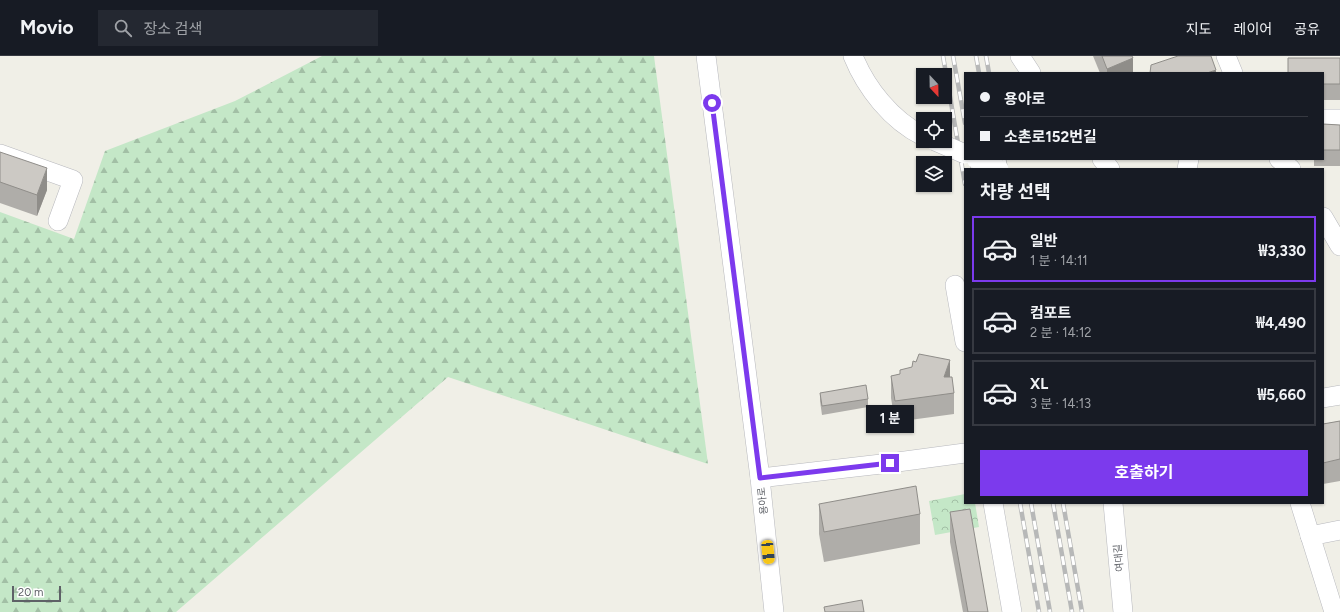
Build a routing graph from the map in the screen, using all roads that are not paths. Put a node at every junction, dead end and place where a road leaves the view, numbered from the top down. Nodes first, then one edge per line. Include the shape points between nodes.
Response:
1 (706, 56) edge
2 (853, 56) edge
3 (1020, 56) edge
4 (1226, 56) edge
5 (1029, 72) edge
6 (1233, 72) edge
7 (1324, 119) edge
8 (1340, 119) edge
9 (916, 131) edge
10 (951, 148) edge
11 (0, 154) edge
12 (964, 154) edge
13 (978, 160) edge
14 (1103, 160) edge
15 (1280, 160) edge
16 (997, 168) edge
17 (1109, 168) edge
18 (1290, 168) edge
19 (1324, 219) edge
20 (58, 221) dead end
21 (1340, 246) edge
22 (955, 284) dead end
23 (964, 336) edge
24 (1340, 395) edge
25 (1324, 398) edge
26 (964, 453) edge
27 (760, 478) junction
28 (993, 504) edge
29 (1113, 504) edge
30 (1300, 504) edge
31 (1340, 530) edge
32 (1310, 536) junction
33 (774, 612) edge
34 (1012, 612) edge
35 (1123, 612) edge
36 (1334, 612) edge

1 - 27 street, 용아로
2 - 9 street via 858,68 884,106
3 - 5 street
4 - 6 street
7 - 8 street
10 - 12 street, bridge
11 - 20 street via 73,180
13 - 16 street, bridge
14 - 17 street
15 - 18 street
19 - 21 street
22 - 23 street
24 - 25 street
26 - 27 street
27 - 33 street, 용아로
28 - 34 street
29 - 35 street, 여대길
30 - 32 street
31 - 32 street
32 - 36 street

